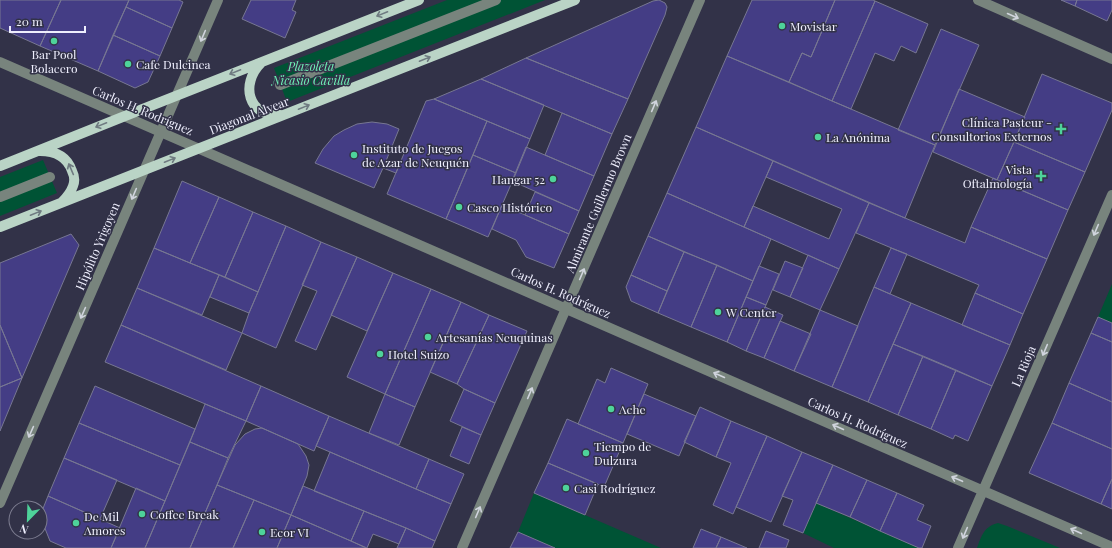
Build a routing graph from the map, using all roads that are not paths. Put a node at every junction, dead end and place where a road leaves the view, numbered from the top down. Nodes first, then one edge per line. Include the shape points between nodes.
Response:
1 (218, 0) edge
2 (419, 0) edge
3 (496, 0) edge
4 (575, 0) edge
5 (700, 0) edge
6 (978, 0) edge
7 (1112, 59) edge
8 (0, 62) edge
9 (263, 62) junction
10 (280, 85) dead end
11 (177, 95) junction
12 (284, 115) junction
13 (124, 116) junction
14 (161, 132) junction
15 (199, 148) junction
16 (38, 151) junction
17 (0, 166) edge
18 (144, 170) junction
19 (50, 177) dead end
20 (1112, 195) edge
21 (0, 196) edge
22 (61, 203) junction
23 (0, 227) edge
24 (566, 309) junction
25 (984, 490) junction
26 (0, 503) edge
27 (1112, 546) edge
28 (462, 548) edge
29 (958, 548) edge

1 -> 11 street, Hipólito Yrigoyen
2 -> 9 main road
3 - 10 street
12 -> 4 main road, Diagonal Alvear
24 -> 5 street, Almirante Guillermo Brown
6 -> 7 street
8 - 13 street, Carlos H. Rodríguez
9 -> 11 main road
9 - 12 main road via 251,77 250,96 263,112 274,116
11 - 13 main road
11 - 14 street, Hipólito Yrigoyen
12 - 15 main road, Diagonal Alvear
13 - 14 street, Carlos H. Rodríguez
13 -> 16 main road
14 - 15 street, Carlos H. Rodríguez
14 - 18 street, Hipólito Yrigoyen
18 -> 15 main road, Diagonal Alvear
15 - 24 street, Carlos H. Rodríguez
16 - 17 main road
22 -> 16 main road via 73,187 74,173 71,166 61,156
18 - 22 main road, Diagonal Alvear
18 -> 26 street, Hipólito Yrigoyen
19 - 21 street
20 -> 25 street, La Rioja
23 -> 22 main road, Diagonal Alvear
25 -> 24 street, Carlos H. Rodríguez
28 -> 24 street, Almirante Guillermo Brown
27 -> 25 street, Carlos H. Rodríguez
25 -> 29 street, La Rioja

